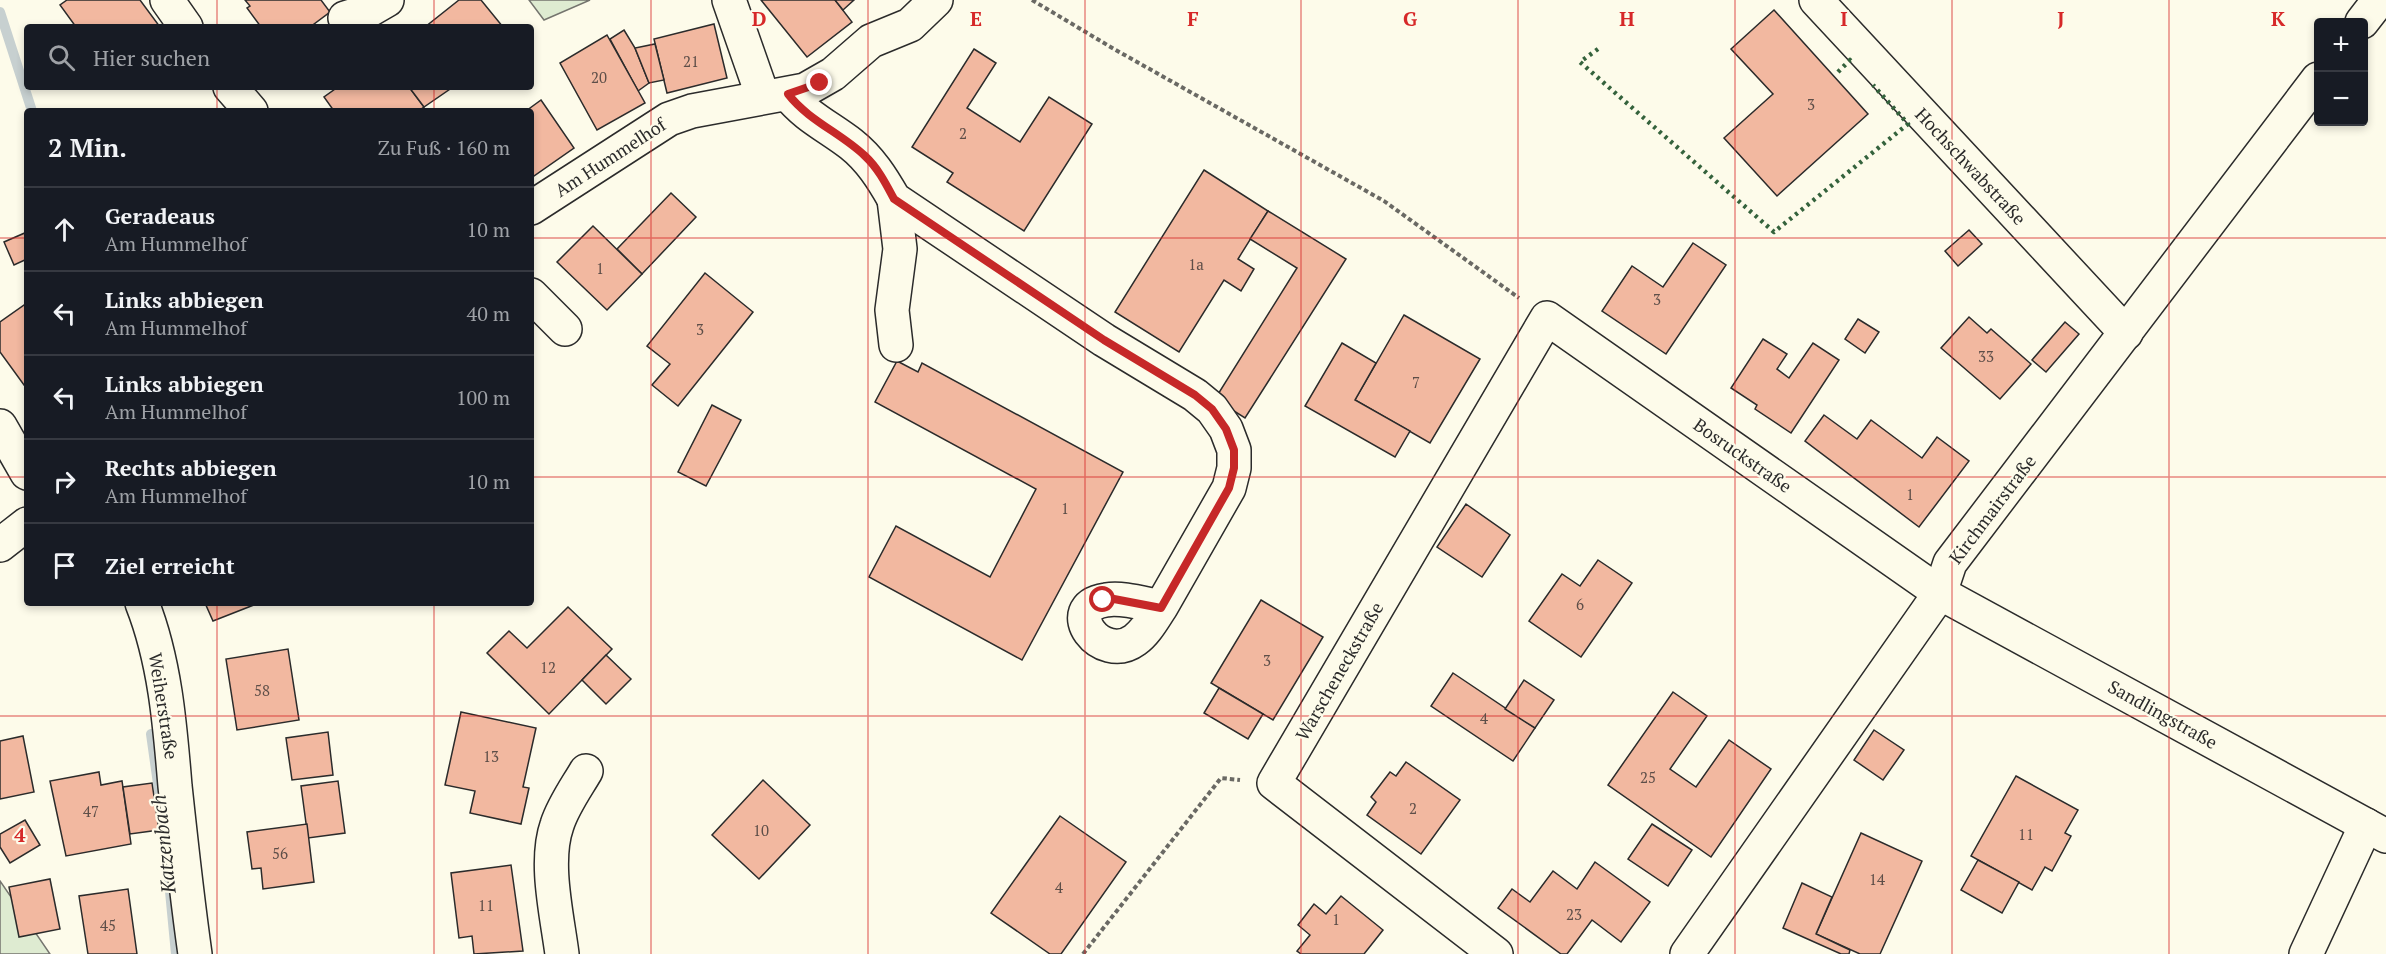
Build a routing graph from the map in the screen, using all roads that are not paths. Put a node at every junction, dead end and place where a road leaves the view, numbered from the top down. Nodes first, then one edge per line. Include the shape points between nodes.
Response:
1 (167, 0) edge
2 (387, 0) edge
3 (729, 0) edge
4 (936, 0) edge
5 (1816, 0) edge
6 (2379, 0) edge
7 (345, 18) dead end
8 (2365, 18) edge
9 (184, 24) edge
10 (2314, 86) edge
11 (233, 90) edge
12 (775, 96) junction
13 (248, 108) edge
14 (894, 199) junction
15 (534, 206) edge
16 (534, 298) edge
17 (1547, 318) joint
18 (565, 329) dead end
19 (2126, 333) junction
20 (896, 345) dead end
21 (0, 426) edge
22 (24, 467) edge
23 (24, 526) edge
24 (0, 545) edge
25 (1940, 592) junction
26 (143, 606) edge
27 (1161, 608) dead end
28 (586, 771) dead end
29 (2376, 830) edge
30 (195, 954) edge
31 (562, 954) edge
32 (1496, 954) edge
33 (1688, 954) edge
34 (2306, 954) edge

1 - 9 street
2 - 7 street
3 - 12 street
4 - 12 street, Am Hummelhof via 910,25 871,41 820,83
5 - 19 street, Hochschwabstraße
6 - 8 street
10 - 19 street, Kirchmairstraße
11 - 13 street
12 - 14 street via 866,156
12 - 15 street, Am Hummelhof via 669,119
14 - 20 street via 900,249 892,310
14 - 27 street via 1104,340 1195,395 1212,409 1226,429 1234,450 1229,488
16 - 18 street
17 - 25 street, Bosruckstraße
17 - 32 street, Warscheneckstraße via 1274,783
19 - 25 street, Kirchmairstraße via 1950,563
21 - 22 street
23 - 24 street
25 - 29 street, Sandlingstraße
25 - 33 street, Kirchmairstraße
26 - 30 street, Weiherstraße via 150,621 168,711
28 - 31 street via 557,823 551,845
29 - 34 street

